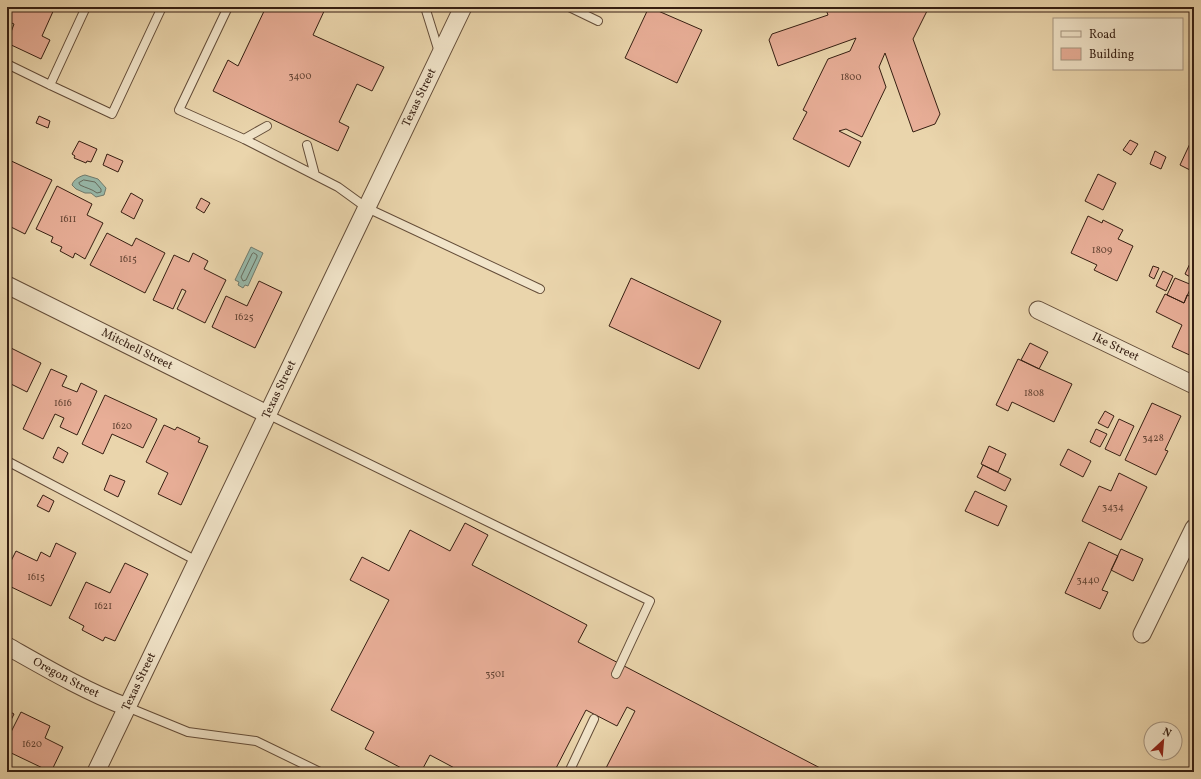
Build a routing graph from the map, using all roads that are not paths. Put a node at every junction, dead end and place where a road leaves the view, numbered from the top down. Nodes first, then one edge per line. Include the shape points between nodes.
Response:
1 (86, 7) edge
2 (162, 7) edge
3 (228, 7) edge
4 (425, 7) edge
5 (463, 7) edge
6 (569, 7) edge
7 (598, 21) dead end
8 (440, 55) junction
9 (7, 64) edge
10 (50, 85) junction
11 (267, 126) dead end
12 (244, 139) junction
13 (307, 145) dead end
14 (316, 175) junction
15 (367, 208) junction
16 (7, 285) edge
17 (540, 289) dead end
18 (1038, 310) dead end
19 (1194, 386) edge
20 (267, 414) junction
21 (7, 461) edge
22 (1194, 528) edge
23 (197, 561) junction
24 (1142, 634) dead end
25 (7, 646) edge
26 (616, 674) dead end
27 (127, 706) junction
28 (594, 719) dead end
29 (96, 772) edge
30 (320, 772) edge
31 (569, 772) edge

1 - 10 lane
2 - 10 lane via 112,114
3 - 12 lane via 179,110
4 - 8 lane
5 - 8 street, Texas Street
6 - 7 lane
8 - 15 street, Texas Street
9 - 10 lane
11 - 12 lane
12 - 14 lane
13 - 14 lane
14 - 15 lane
15 - 17 lane
15 - 20 street, Texas Street
16 - 20 street, Mitchell Street
18 - 19 street, Ike Street
20 - 23 street, Texas Street
20 - 26 lane via 650,601
21 - 23 lane
22 - 24 street
23 - 27 street, Texas Street
25 - 27 street, Oregon Street via 75,683
27 - 29 street, Texas Street
27 - 30 lane via 188,732 256,741
28 - 31 lane

